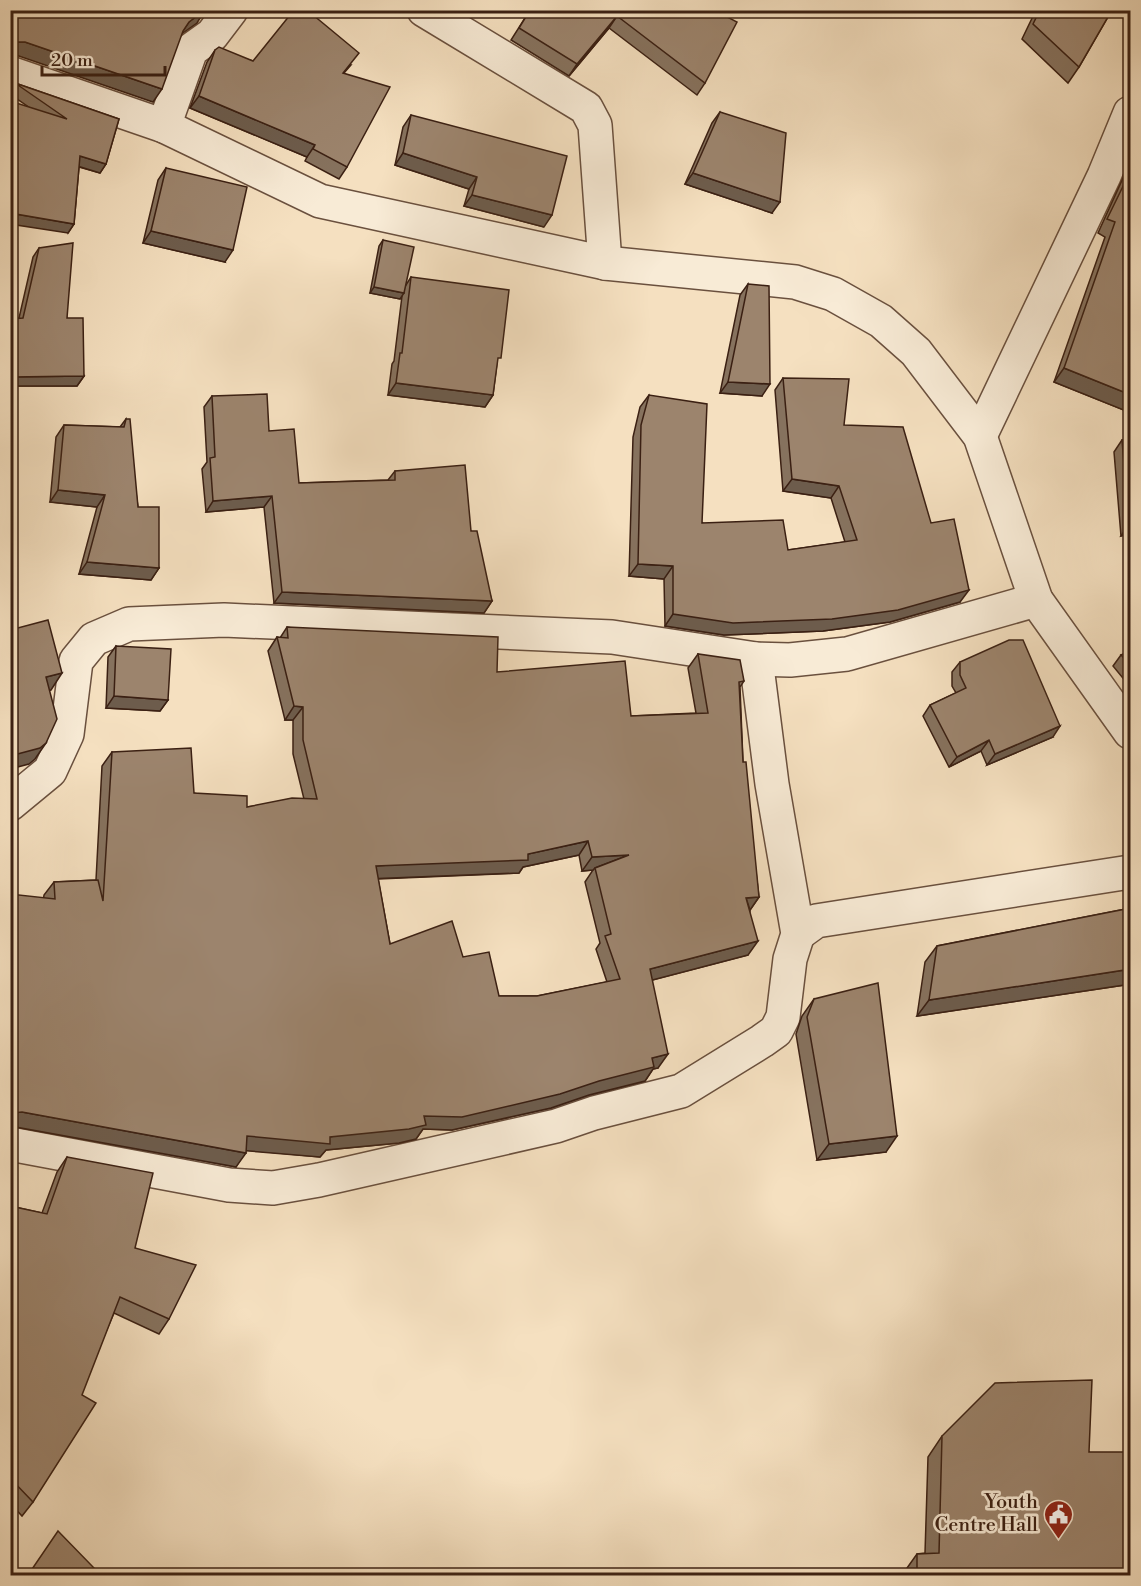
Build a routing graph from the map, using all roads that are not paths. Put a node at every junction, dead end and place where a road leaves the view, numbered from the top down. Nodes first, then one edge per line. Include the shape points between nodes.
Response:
1 (231, 10) edge
2 (424, 10) edge
3 (10, 74) edge
4 (1131, 113) edge
5 (164, 126) junction
6 (605, 263) junction
7 (980, 436) junction
8 (1036, 600) junction
9 (756, 659) junction
10 (1131, 732) edge
11 (10, 804) edge
12 (1131, 872) edge
13 (798, 934) junction
14 (10, 1144) edge

1 - 5 street via 212,35 191,50
2 - 6 street via 586,108 595,125
3 - 5 street
4 - 7 street
5 - 6 street via 320,201
6 - 7 street via 795,282 832,294 881,321 916,352
7 - 8 street
8 - 9 street via 847,654
8 - 10 street
9 - 11 street via 612,637 224,620 129,624 94,639 75,661 68,734 50,771
9 - 13 street via 772,784
12 - 13 street via 816,921
13 - 14 street via 790,959 783,1017 776,1031 681,1091 556,1126 273,1188 229,1185

